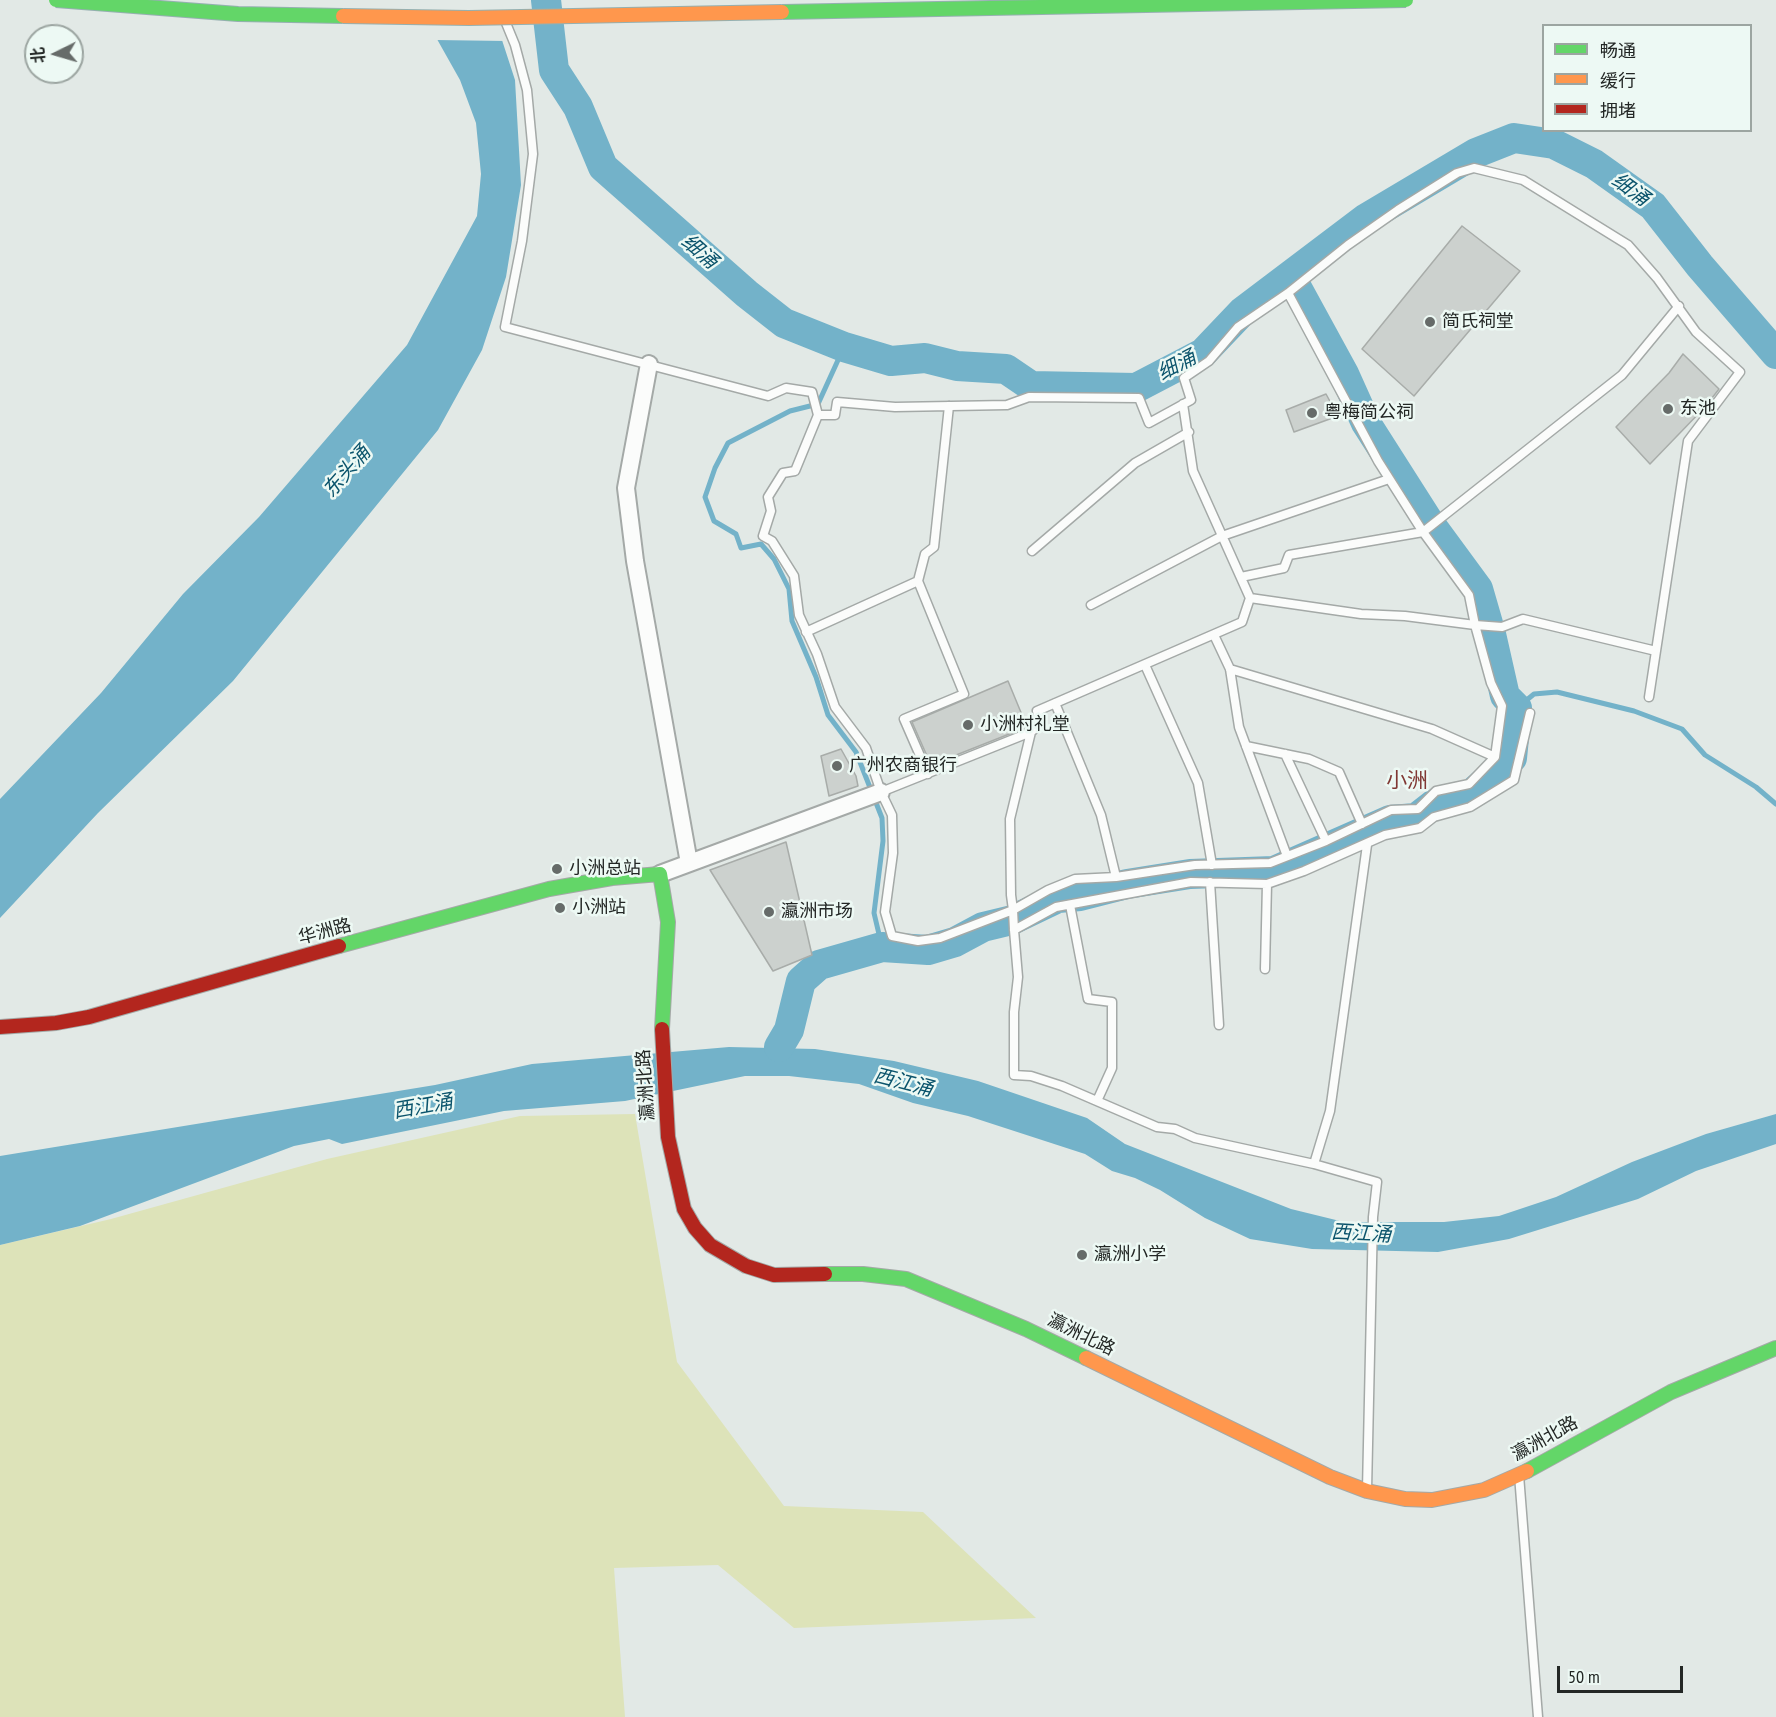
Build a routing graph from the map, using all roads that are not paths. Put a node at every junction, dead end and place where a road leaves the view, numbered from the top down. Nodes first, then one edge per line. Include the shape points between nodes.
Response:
1 (56, 0) edge
2 (1406, 0) edge
3 (500, 9) dead end
4 (1288, 293) junction
5 (1679, 306) junction
6 (649, 364) junction
7 (1183, 404) junction
8 (949, 406) junction
9 (818, 415) junction
10 (1189, 432) junction
11 (1389, 479) junction
12 (1423, 532) junction
13 (1222, 536) junction
14 (1032, 551) dead end
15 (1241, 577) junction
16 (918, 581) junction
17 (1250, 598) junction
18 (1091, 605) dead end
19 (1475, 625) junction
20 (806, 632) junction
21 (1214, 635) junction
22 (1656, 651) junction
23 (1145, 665) junction
24 (1230, 669) junction
25 (1649, 697) dead end
26 (1055, 703) junction
27 (1530, 713) dead end
28 (1031, 732) junction
29 (1246, 746) junction
30 (1285, 754) junction
31 (1495, 757) junction
32 (928, 774) junction
33 (881, 792) junction
34 (1362, 824) junction
35 (1326, 841) junction
36 (1367, 845) junction
37 (1287, 856) junction
38 (689, 863) junction
39 (1212, 865) junction
40 (660, 874) junction
41 (1116, 877) junction
42 (1210, 882) junction
43 (1267, 884) junction
44 (1070, 905) junction
45 (1012, 910) junction
46 (1014, 930) junction
47 (1264, 969) dead end
48 (1219, 1025) dead end
49 (0, 1027) edge
50 (1097, 1101) junction
51 (1314, 1164) junction
52 (1776, 1348) edge
53 (1519, 1474) junction
54 (1367, 1491) junction
55 (1538, 1717) edge

1 - 2 main road, bridge via 238,14 469,18
3 - 6 lane via 527,90 533,154 522,241 505,327
4 - 5 lane via 1398,210 1457,173 1474,168 1523,180 1628,246
4 - 7 lane via 1238,327 1209,361 1184,378 1191,400
4 - 11 lane
5 - 12 lane via 1622,375
5 - 22 lane via 1696,332 1740,372 1688,441
6 - 9 lane via 768,396 786,388 812,392
6 - 38 street via 627,488 635,561
7 - 8 lane via 1149,423 1139,398 1029,397 1007,405
7 - 10 lane
8 - 9 lane via 837,402 834,416
8 - 16 lane via 934,547 925,554
9 - 20 lane via 795,471 783,473 768,498 771,511 763,536 772,541 794,576 799,615
10 - 13 lane via 1193,471
10 - 14 lane via 1135,463
11 - 12 lane
11 - 13 lane
12 - 15 lane via 1289,555 1284,568
12 - 19 lane via 1469,595
13 - 15 lane
13 - 18 lane
15 - 17 lane
16 - 20 lane
16 - 32 lane via 964,694 904,719
17 - 19 lane
17 - 21 lane via 1242,622
19 - 22 lane via 1502,627 1523,619
19 - 31 lane via 1491,683 1502,706
20 - 33 lane via 835,707 866,748
21 - 23 lane
21 - 24 lane
22 - 25 lane
23 - 26 lane
23 - 39 lane via 1198,783
24 - 29 lane via 1233,700
24 - 31 lane via 1432,729
26 - 28 lane via 1037,711 1041,724
26 - 41 lane via 1101,815
27 - 36 lane via 1514,780 1470,807 1434,817 1420,828 1385,835
28 - 32 lane
28 - 45 lane via 1011,819
29 - 30 lane
29 - 37 lane
30 - 34 lane via 1339,772
30 - 35 lane
31 - 34 lane via 1469,784 1436,792 1418,809 1391,810
32 - 33 lane
33 - 38 street
33 - 45 lane via 892,815 893,854 885,912 892,936 918,941 940,938
34 - 35 lane
35 - 37 lane
36 - 43 lane
36 - 51 lane via 1330,1111
37 - 39 lane via 1270,863
38 - 40 street
39 - 41 lane
40 - 49 main road, 华洲路 via 549,889 89,1017
40 - 54 main road, 瀛洲北路 via 668,922 662,1041 668,1137 684,1209 710,1245 728,1257 774,1275 863,1274 906,1279 963,1299 1283,1455
41 - 45 lane via 1075,879
42 - 43 lane
42 - 44 lane via 1191,882
42 - 48 lane
43 - 47 lane
44 - 46 lane via 1056,907
44 - 50 lane via 1088,999 1112,1002 1112,1068
45 - 46 lane
46 - 50 lane via 1018,977 1014,1076 1031,1076
50 - 51 lane via 1157,1127
51 - 54 lane via 1377,1182
52 - 53 main road, 瀛洲北路 via 1671,1392
53 - 54 main road, 瀛洲北路 via 1484,1490 1432,1500
53 - 55 lane

